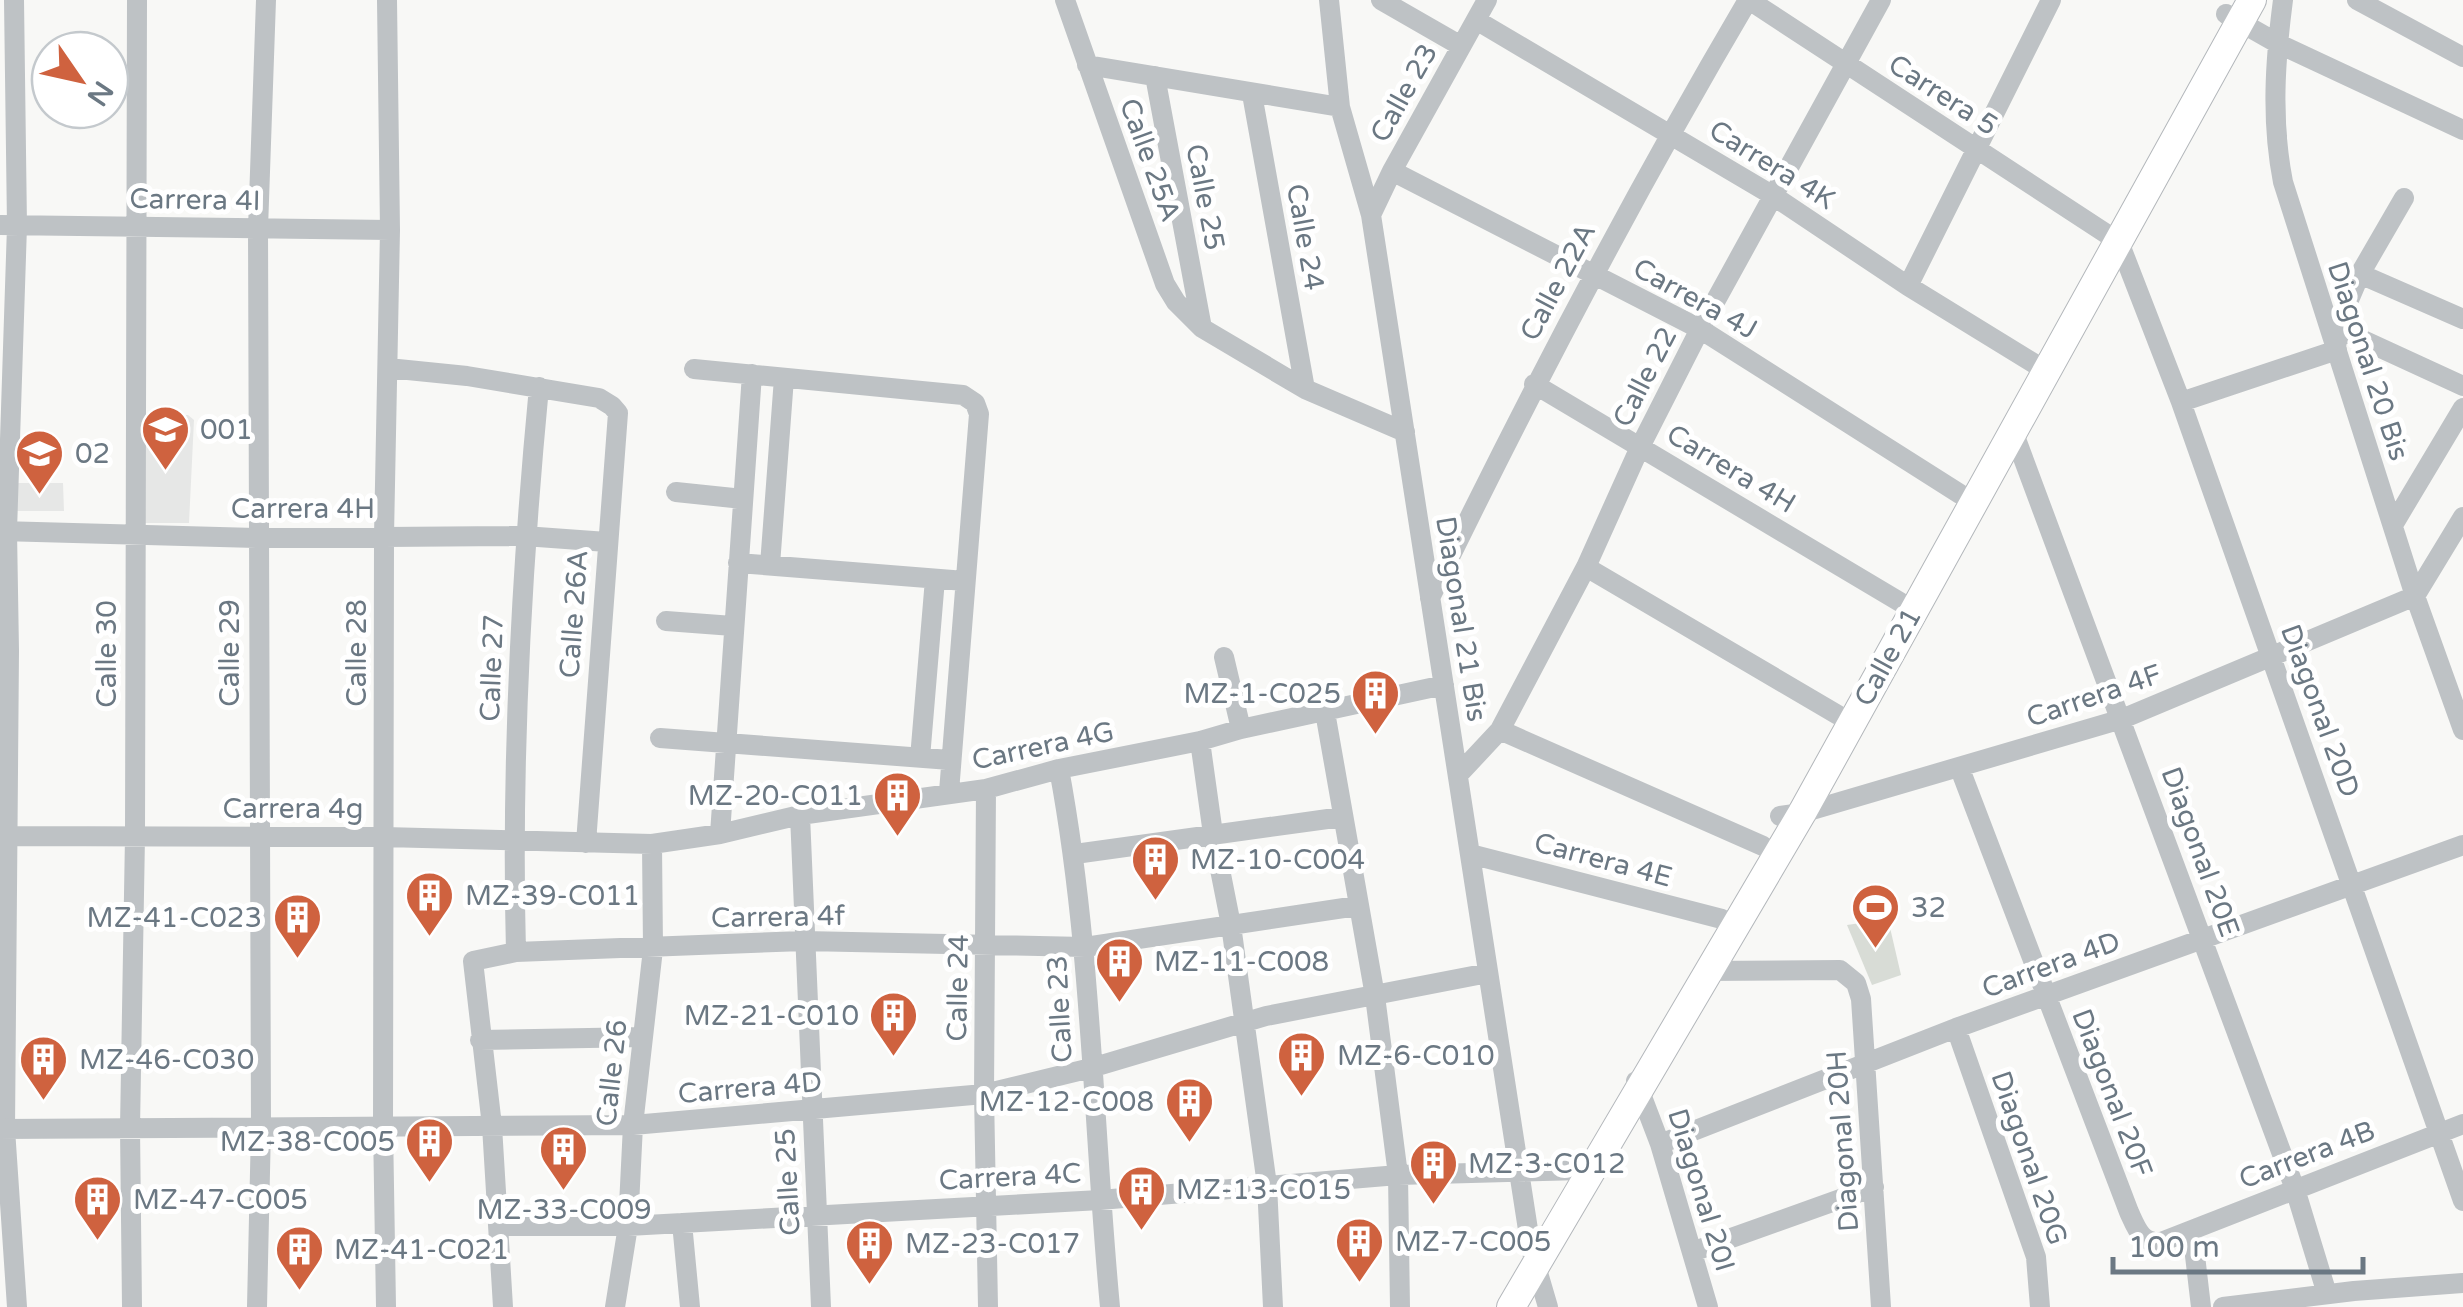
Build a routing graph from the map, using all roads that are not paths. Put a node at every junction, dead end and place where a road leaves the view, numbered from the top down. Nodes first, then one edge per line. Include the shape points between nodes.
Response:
1 (14, 0) edge
2 (137, 0) edge
3 (266, 0) edge
4 (387, 0) edge
5 (1065, 0) edge
6 (1329, 0) edge
7 (1381, 0) edge
8 (1487, 0) edge
9 (1748, 0) edge
10 (1881, 0) edge
11 (2050, 0) edge
12 (2283, 0) edge
13 (2357, 0) edge
14 (2238, 9) edge
15 (1476, 20) junction
16 (2277, 43) junction
17 (1461, 46) junction
18 (2463, 57) edge
19 (1845, 63) junction
20 (1087, 64) junction
21 (1155, 76) junction
22 (1252, 94) junction
23 (1340, 108) junction
24 (2462, 127) edge
25 (1669, 133) junction
26 (1976, 150) junction
27 (1392, 171) junction
28 (1772, 195) junction
29 (2404, 198) dead end
30 (1372, 215) junction
31 (8, 226) edge
32 (134, 227) junction
33 (258, 228) junction
34 (390, 230) junction
35 (2114, 237) junction
36 (1593, 273) junction
37 (2360, 274) junction
38 (1908, 286) junction
39 (2463, 319) edge
40 (1202, 328) junction
41 (2338, 328) junction
42 (1700, 329) junction
43 (2337, 350) junction
44 (388, 368) junction
45 (694, 369) dead end
46 (2040, 370) junction
47 (752, 374) junction
48 (784, 378) junction
49 (1534, 384) junction
50 (2463, 386) edge
51 (539, 387) junction
52 (1305, 389) junction
53 (2182, 402) junction
54 (2463, 408) edge
55 (2013, 431) junction
56 (1405, 432) junction
57 (1640, 448) junction
58 (676, 492) dead end
59 (1960, 494) junction
60 (742, 499) junction
61 (2463, 516) edge
62 (2394, 525) junction
63 (3, 531) edge
64 (134, 533) junction
65 (384, 536) junction
66 (524, 536) junction
67 (258, 538) junction
68 (607, 542) junction
69 (738, 563) junction
70 (770, 565) junction
71 (1586, 566) junction
72 (935, 579) junction
73 (965, 581) junction
74 (2415, 596) junction
75 (1430, 598) junction
76 (1900, 602) junction
77 (666, 622) dead end
78 (733, 626) junction
79 (1224, 657) dead end
80 (2270, 658) junction
81 (1444, 686) junction
82 (2458, 702) edge
83 (1325, 712) junction
84 (1838, 715) junction
85 (2122, 720) junction
86 (1241, 729) junction
87 (1500, 730) junction
88 (2463, 730) edge
89 (660, 738) dead end
90 (1200, 742) junction
91 (724, 743) junction
92 (920, 758) junction
93 (950, 760) junction
94 (1059, 768) junction
95 (1960, 769) junction
96 (1458, 776) junction
97 (986, 789) junction
98 (949, 792) junction
99 (1791, 814) junction
100 (800, 815) junction
101 (1342, 817) junction
102 (720, 834) junction
103 (1212, 834) junction
104 (3, 836) edge
105 (135, 836) junction
106 (384, 837) junction
107 (258, 838) junction
108 (513, 842) junction
109 (586, 843) junction
110 (652, 844) junction
111 (2463, 845) edge
112 (1763, 846) junction
113 (1075, 854) junction
114 (1470, 854) junction
115 (2354, 883) junction
116 (1357, 906) junction
117 (1722, 919) junction
118 (1231, 925) junction
119 (2203, 939) junction
120 (804, 941) junction
121 (987, 946) junction
122 (1085, 947) junction
123 (653, 948) junction
124 (516, 952) junction
125 (1706, 971) junction
126 (1488, 973) junction
127 (1374, 996) junction
128 (2044, 997) junction
129 (1244, 1022) junction
130 (1956, 1028) junction
131 (642, 1037) junction
132 (480, 1040) junction
133 (1865, 1066) junction
134 (1090, 1068) junction
135 (1638, 1084) junction
136 (984, 1094) junction
137 (813, 1111) junction
138 (2463, 1124) edge
139 (633, 1125) junction
140 (383, 1126) junction
141 (492, 1126) junction
142 (261, 1127) junction
143 (3, 1128) edge
144 (130, 1128) junction
145 (2440, 1133) junction
146 (1660, 1144) junction
147 (1582, 1170) junction
148 (1518, 1172) junction
149 (1398, 1175) junction
150 (1267, 1185) junction
151 (1874, 1187) junction
152 (2295, 1189) junction
153 (1100, 1200) junction
154 (2463, 1201) edge
155 (986, 1206) junction
156 (2129, 1212) joint
157 (818, 1216) junction
158 (682, 1223) junction
159 (500, 1226) junction
160 (628, 1226) junction
161 (2192, 1230) junction
162 (1692, 1252) junction
163 (1534, 1256) junction
164 (2461, 1290) edge
165 (2327, 1294) junction
166 (2355, 1299) edge
167 (16, 1307) edge
168 (132, 1307) edge
169 (257, 1307) edge
170 (386, 1307) edge
171 (503, 1307) edge
172 (614, 1307) edge
173 (690, 1307) edge
174 (821, 1307) edge
175 (988, 1307) edge
176 (1110, 1307) edge
177 (1273, 1307) edge
178 (1400, 1307) edge
179 (1498, 1307) edge
180 (1512, 1307) edge
181 (1548, 1307) edge
182 (1708, 1307) edge
183 (1880, 1307) edge
184 (2040, 1307) edge
185 (2201, 1307) edge
186 (2223, 1307) edge

1 - 31 street
2 - 32 street, Calle 30
3 - 33 street, Calle 29
4 - 34 street, Calle 28
5 - 20 street, Calle 25A
6 - 23 street, Diagonal 21 Bis
7 - 17 street
8 - 15 street, Calle 23
9 - 19 street, Carrera 5
9 - 25 street, Calle 22A
10 - 19 street, Calle 22
11 - 26 street
12 - 16 street, Diagonal 20 Bis
13 - 18 street
14 - 16 street
14 - 35 main road, Calle 21
15 - 17 street, Calle 23
15 - 25 street, Carrera 4K
16 - 24 street
16 - 43 street, Diagonal 20 Bis via 2274,136
17 - 27 street, Calle 23
19 - 26 street, Carrera 5
19 - 28 street, Calle 22
20 - 21 street
20 - 40 street, Calle 25A via 1165,284
21 - 22 street
21 - 40 street, Calle 25
22 - 23 street
22 - 52 street, Calle 24
23 - 30 street, Diagonal 21 Bis
25 - 28 street, Carrera 4K
25 - 36 street, Calle 22A
26 - 35 street, Carrera 5
26 - 38 street
27 - 30 street, Calle 23
27 - 36 street, Carrera 4J
28 - 38 street, Carrera 4K
28 - 42 street, Calle 22
29 - 37 street
30 - 56 street, Diagonal 21 Bis
31 - 32 street, Carrera 4I
31 - 63 street
32 - 33 street, Carrera 4I
32 - 64 street, Calle 30
33 - 34 street, Carrera 4I
33 - 67 street, Calle 29
34 - 44 street, Calle 28
35 - 46 main road, Calle 21
35 - 53 street, Diagonal 20D
36 - 42 street, Carrera 4J
36 - 49 street, Calle 22A
37 - 39 street
37 - 41 street
38 - 46 street, Carrera 4K
40 - 52 street, Calle 25A
41 - 43 street
41 - 50 street
42 - 57 street, Calle 22
42 - 59 street, Carrera 4J
43 - 53 street
43 - 62 street, Diagonal 20 Bis
44 - 51 street
44 - 65 street, Calle 28
45 - 47 street
46 - 55 main road, Calle 21
46 - 59 main road, Calle 21
47 - 48 street
47 - 60 street
48 - 70 street
48 - 73 street via 975,402
49 - 57 street, Carrera 4H
49 - 75 street, Calle 22A
51 - 66 street, Calle 27
51 - 68 street, Calle 26A via 599,398 618,413
52 - 56 street, Calle 25A
53 - 80 street, Diagonal 20D
54 - 62 street
55 - 85 street, Diagonal 20E
55 - 99 main road, Calle 21
56 - 75 street, Diagonal 21 Bis
57 - 71 street, Calle 22
57 - 76 street, Carrera 4H
58 - 60 street
59 - 76 main road, Calle 21
60 - 69 street
61 - 74 street
62 - 74 street, Diagonal 20 Bis
63 - 64 street, Carrera 4H
63 - 104 street
64 - 67 street, Carrera 4H
64 - 105 street, Calle 30
65 - 66 street, Carrera 4H
65 - 67 street, Carrera 4H
65 - 106 street, Calle 28
66 - 68 street, Carrera 4H
66 - 108 street, Calle 27
67 - 107 street, Calle 29
68 - 109 street, Calle 26A
69 - 70 street
69 - 78 street
70 - 72 street
71 - 84 street
71 - 87 street, Calle 22
72 - 73 street
72 - 92 street
73 - 93 street
74 - 80 street, Carrera 4F
74 - 82 street, Diagonal 20 Bis
75 - 81 street, Diagonal 21 Bis
76 - 84 main road, Calle 21
77 - 78 street
78 - 91 street
79 - 86 street
80 - 85 street, Carrera 4F
80 - 115 street, Diagonal 20D
81 - 83 street, Carrera 4G
81 - 96 street, Diagonal 21 Bis
82 - 88 street, Diagonal 20 Bis
83 - 86 street, Carrera 4G
83 - 101 street
84 - 99 main road, Calle 21
85 - 95 street, Carrera 4F
85 - 119 street, Diagonal 20E
86 - 90 street, Carrera 4G
87 - 96 street, Calle 22
87 - 112 street
89 - 91 street
90 - 94 street, Carrera 4G
90 - 103 street
91 - 92 street
91 - 102 street
92 - 93 street
93 - 98 street
94 - 97 street, Carrera 4G
94 - 113 street, Calle 23
95 - 99 street, Carrera 4F
95 - 128 street, Diagonal 20F
96 - 114 street, Diagonal 21 Bis
97 - 98 street, Carrera 4G
97 - 121 street, Calle 24
98 - 100 street, Carrera 4G
99 - 112 main road, Calle 21
99 - 125 main road, Calle 21
100 - 102 street, Carrera 4G
100 - 120 street, Calle 25
101 - 103 street
101 - 116 street
102 - 110 street, Carrera 4G
103 - 113 street
103 - 118 street
104 - 105 street, Carrera 4g
104 - 143 street
105 - 107 street, Carrera 4g
105 - 144 street, Calle 30
106 - 107 street, Carrera 4g
106 - 108 street, Carrera 4g
106 - 140 street, Calle 28
107 - 142 street, Calle 29
108 - 109 street, Carrera 4g
108 - 124 street, Calle 27
109 - 110 street, Carrera 4G
110 - 123 street, Calle 26
111 - 115 street, Carrera 4D
112 - 117 main road, Calle 21
113 - 122 street, Calle 23
114 - 117 street, Carrera 4E
114 - 126 street, Diagonal 21 Bis
115 - 119 street, Carrera 4D
115 - 145 street, Diagonal 20D
116 - 118 street, Carrera 4f
116 - 127 street
117 - 135 main road, Calle 21
118 - 122 street, Carrera 4f
118 - 129 street
119 - 128 street, Carrera 4D
119 - 152 street, Diagonal 20E
120 - 121 street, Carrera 4f
120 - 123 street, Carrera 4f
120 - 137 street, Calle 25
121 - 122 street, Carrera 4f
121 - 136 street, Calle 24
122 - 134 street, Calle 23
123 - 124 street, Carrera 4f
123 - 131 street, Calle 26
124 - 132 street, Carrera 4f via 472,961
125 - 133 street, Diagonal 20H via 1849,974 1862,999
125 - 135 main road, Calle 21
126 - 127 street, Carrera 4D
126 - 148 street, Diagonal 21 Bis
127 - 129 street, Carrera 4D
127 - 149 street
128 - 130 street, Carrera 4D
128 - 156 street, Diagonal 20F
129 - 134 street, Carrera 4D
129 - 150 street
130 - 133 street, Carrera 4D
130 - 184 street, Diagonal 20G via 2036,1257
131 - 132 street
131 - 139 street, Calle 26
132 - 141 street
133 - 146 street, Carrera 4D
133 - 151 street, Diagonal 20H
134 - 136 street, Carrera 4D
134 - 153 street, Calle 23
135 - 146 street, Diagonal 20I
135 - 147 main road, Calle 21
135 - 163 main road, Calle 21
136 - 137 street, Carrera 4D
136 - 155 street, Calle 24
137 - 139 street, Carrera 4D
137 - 157 street, Calle 25
138 - 145 street, Carrera 4B
139 - 141 street, Carrera 4D
139 - 160 street, Calle 26
140 - 141 street, Carrera 4D
140 - 142 street, Carrera 4D
140 - 170 street, Calle 28
141 - 159 street
142 - 144 street, Carrera 4D
142 - 169 street, Calle 29
143 - 144 street, Carrera 4D
143 - 167 street
144 - 168 street, Calle 30
145 - 152 street, Carrera 4B
145 - 154 street, Diagonal 20D
146 - 162 street, Diagonal 20I
147 - 148 street, Carrera 4C
147 - 163 main road, Calle 21
148 - 149 street, Carrera 4C
148 - 163 street, Diagonal 21 Bis
149 - 150 street, Carrera 4C
149 - 178 street
150 - 153 street, Carrera 4C
150 - 177 street
151 - 162 street
151 - 183 street, Diagonal 20H
152 - 161 street, Carrera 4B
152 - 165 street, Diagonal 20E
153 - 155 street, Carrera 4C
153 - 176 street, Calle 23
155 - 157 street, Carrera 4C
155 - 175 street, Calle 24
156 - 161 street, Carrera 4B via 2138,1232 2154,1242
157 - 158 street, Carrera 4C
157 - 174 street, Calle 25
158 - 160 street, Carrera 4C
158 - 173 street
159 - 160 street, Carrera 4C
159 - 171 street
160 - 172 street, Calle 26
161 - 185 street
162 - 182 street, Diagonal 20I
163 - 179 main road, Calle 21
163 - 180 main road, Calle 21
163 - 181 street, Diagonal 21 Bis
164 - 166 street
165 - 166 street
165 - 186 street

